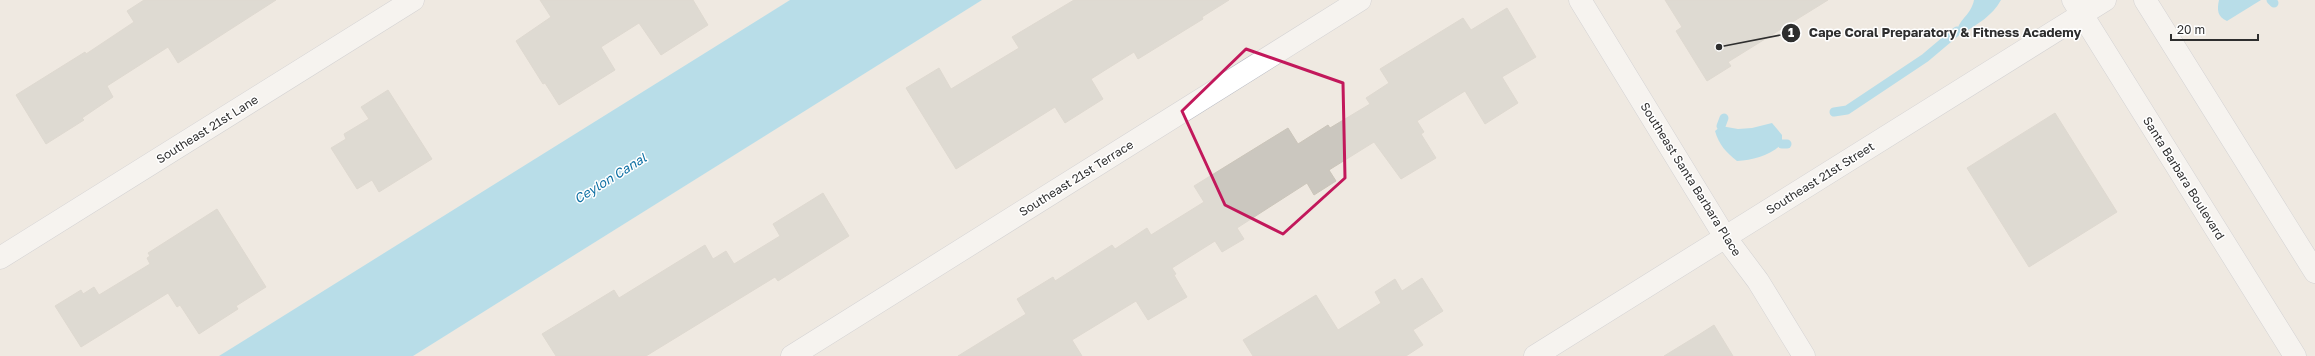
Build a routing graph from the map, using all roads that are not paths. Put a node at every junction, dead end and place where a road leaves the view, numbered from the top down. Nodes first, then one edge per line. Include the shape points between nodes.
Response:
1 (414, 0) edge
2 (1360, 0) edge
3 (1580, 0) edge
4 (2105, 0) edge
5 (2145, 0) edge
6 (2078, 7) edge
7 (1725, 237) junction
8 (0, 258) edge
9 (2315, 272) edge
10 (792, 356) edge
11 (1535, 356) edge
12 (1804, 356) edge
13 (2295, 356) edge

1 - 8 street, Southeast 21st Lane
2 - 10 street, Southeast 21st Terrace
3 - 7 street, Southeast Santa Barbara Place
4 - 6 street, Southeast 21st Street
5 - 9 street
6 - 7 street, Southeast 21st Street
6 - 13 street, Santa Barbara Boulevard
7 - 11 street, Southeast 21st Street
7 - 12 street, Southeast Santa Barbara Place via 1758,281

